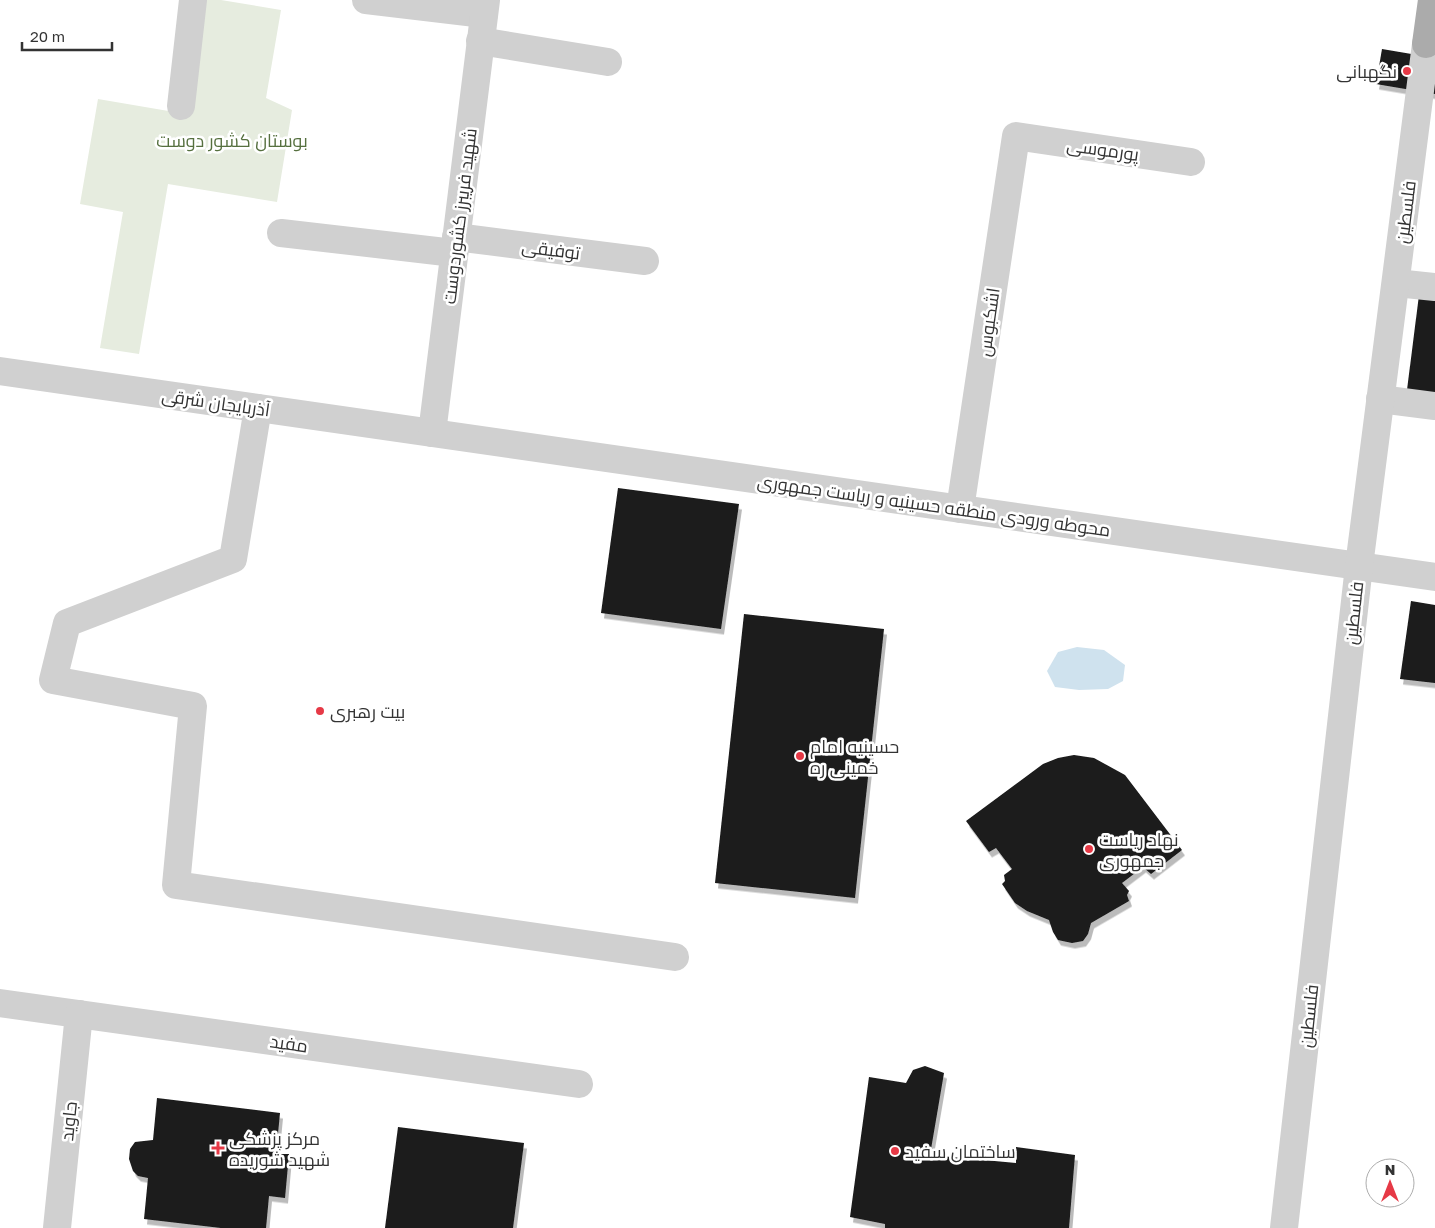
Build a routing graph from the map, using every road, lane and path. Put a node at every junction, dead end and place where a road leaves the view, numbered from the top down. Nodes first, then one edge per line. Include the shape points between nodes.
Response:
1 (194, 0) edge
2 (366, 0) edge
3 (1432, 0) edge
4 (485, 7) edge
5 (480, 41) junction
6 (1431, 44) edge
7 (608, 62) dead end
8 (181, 106) dead end
9 (1016, 136) joint
10 (1191, 162) dead end
11 (281, 233) dead end
12 (455, 245) junction
13 (645, 261) dead end
14 (1396, 283) junction
15 (1435, 287) edge
16 (0, 371) edge
17 (1380, 399) junction
18 (1435, 406) edge
19 (258, 408) junction
20 (432, 433) junction
21 (960, 509) junction
22 (1359, 566) junction
23 (1435, 577) edge
24 (675, 957) dead end
25 (0, 1003) edge
26 (79, 1014) junction
27 (579, 1084) dead end
28 (57, 1228) edge
29 (1284, 1228) edge

1 - 8 street
2 - 4 street
3 - 6 main road, فلسطین
4 - 5 street, شهید فریبرز کشوردوست
5 - 7 street
5 - 12 street, شهید فریبرز کشوردوست
6 - 14 street, فلسطین
9 - 10 street, پورموسی
9 - 21 street, اشکبوس
11 - 12 street, توفیقی
12 - 13 street, توفیقی
12 - 20 street, شهید فریبرز کشوردوست
14 - 15 street
14 - 17 street, فلسطین
16 - 19 street, آذربایجان شرقی
17 - 18 street
17 - 22 street, فلسطین
19 - 20 street, آذربایجان شرقی
19 - 24 street via 233,559 67,623 53,680 193,706 176,885
20 - 21 street, محوطه ورودی منطقه حسینیه و ریاست جمهوری
21 - 22 street, محوطه ورودی منطقه حسینیه و ریاست جمهوری
22 - 23 street, محوطه ورودی منطقه حسینیه و ریاست جمهوری
22 - 29 street, فلسطین
25 - 26 street, مفید
26 - 27 street, مفید
26 - 28 street, جاوید

